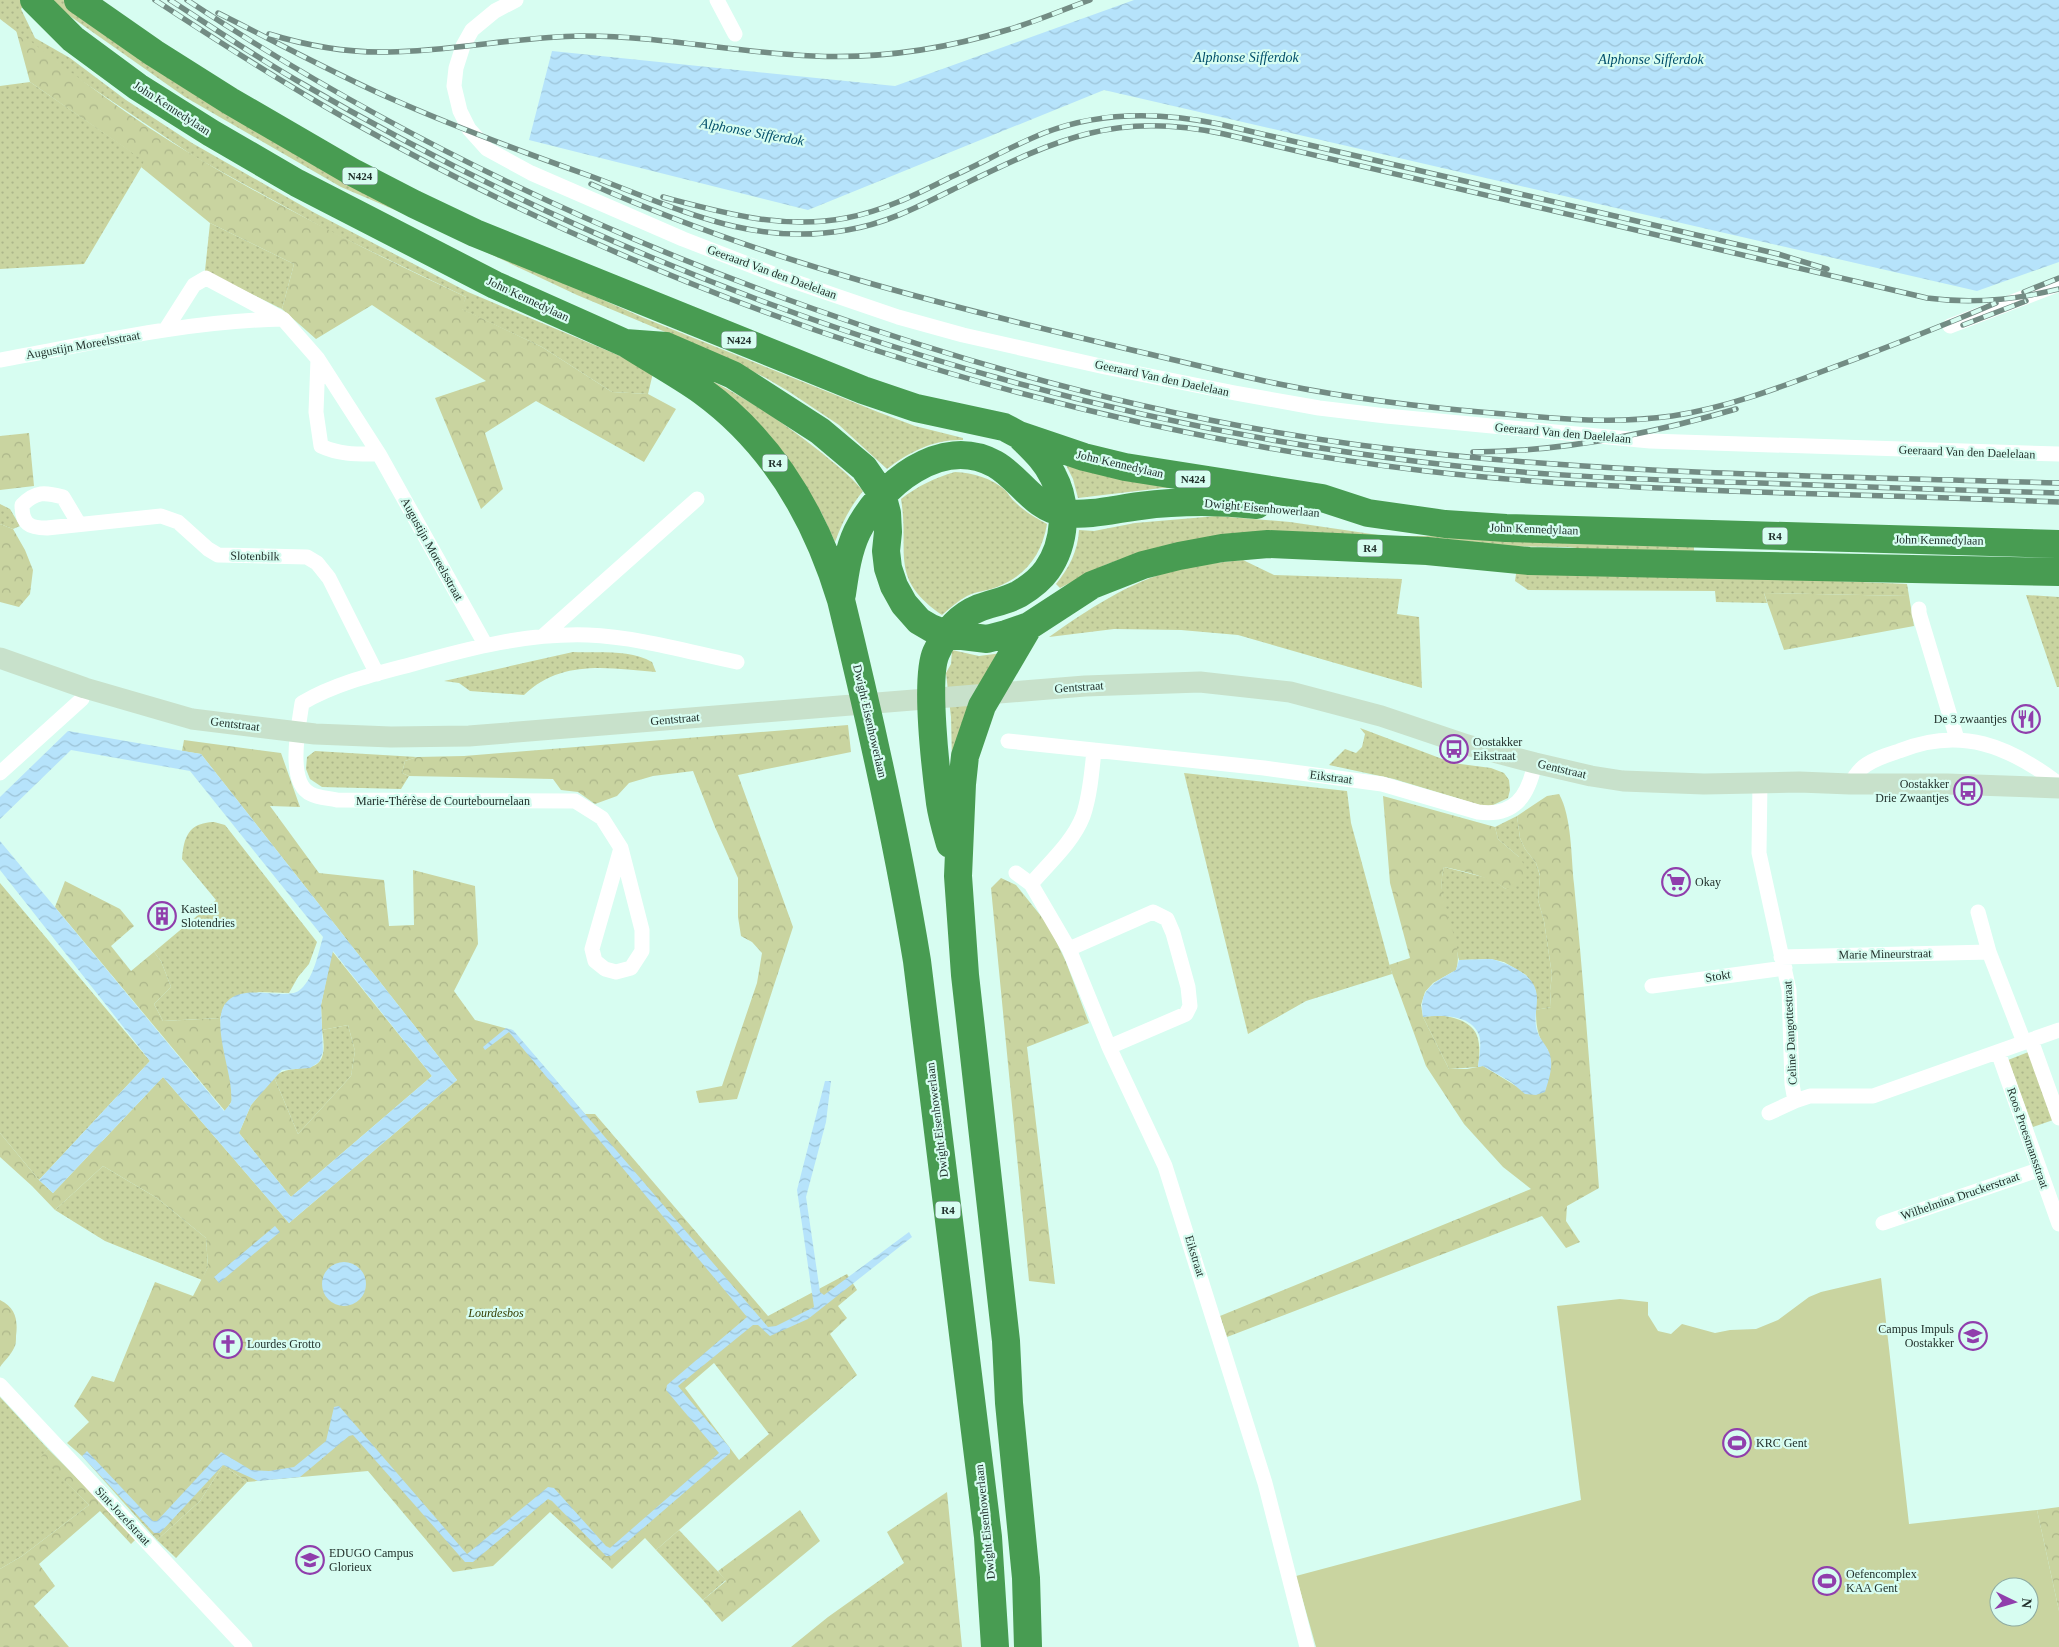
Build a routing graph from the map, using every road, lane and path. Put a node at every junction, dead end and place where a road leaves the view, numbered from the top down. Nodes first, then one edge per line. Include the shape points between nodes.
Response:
1 (34, 0) edge
2 (78, 0) edge
3 (516, 0) edge
4 (718, 0) edge
5 (735, 34) dead end
6 (2059, 284) edge
7 (283, 319) junction
8 (1950, 326) dead end
9 (166, 329) junction
10 (625, 343) junction
11 (318, 359) junction
12 (0, 360) edge
13 (1019, 435) junction
14 (379, 454) junction
15 (2059, 454) edge
16 (882, 494) junction
17 (697, 499) dead end
18 (1063, 513) junction
19 (1368, 513) junction
20 (79, 524) dead end
21 (2059, 544) edge
22 (2059, 572) edge
23 (841, 600) junction
24 (1919, 609) dead end
25 (1029, 626) junction
26 (946, 634) junction
27 (543, 636) junction
28 (485, 644) junction
29 (0, 658) edge
30 (737, 662) dead end
31 (0, 671) edge
32 (377, 674) junction
33 (83, 693) junction
34 (297, 732) junction
35 (1957, 739) junction
36 (1008, 741) dead end
37 (1094, 750) junction
38 (1535, 763) junction
39 (0, 773) edge
40 (1760, 782) junction
41 (1850, 784) junction
42 (2059, 784) edge
43 (2059, 788) edge
44 (621, 848) junction
45 (1016, 873) dead end
46 (958, 876) junction
47 (1031, 884) junction
48 (1978, 912) dead end
49 (1069, 949) junction
50 (1989, 952) junction
51 (1783, 962) junction
52 (1652, 986) dead end
53 (2059, 1030) edge
54 (2028, 1041) junction
55 (1109, 1047) junction
56 (1998, 1052) junction
57 (1795, 1101) junction
58 (1769, 1113) dead end
59 (2059, 1118) edge
60 (2038, 1170) junction
61 (1883, 1223) dead end
62 (2059, 1224) edge
63 (0, 1385) edge
64 (246, 1647) edge
65 (995, 1647) edge
66 (1028, 1647) edge
67 (1306, 1647) edge

1 - 10 highway, John Kennedylaan via 73,39 138,87 297,183 495,285
2 - 13 highway, John Kennedylaan / N424 via 154,53 287,134 362,178 475,233 863,390 916,408 1004,427
3 - 15 street, Geeraard Van den Daelelaan via 495,11 472,30 462,46 456,68 454,86 460,111 469,129 488,149 531,173 683,239 898,317 962,335 1114,369 1319,408 1386,416 1650,441
4 - 5 street
6 - 8 street
7 - 9 street, Augustijn Moreelsstraat via 240,320
7 - 9 street, Augustijn Moreelsstraat via 206,278 194,286
7 - 11 street, Augustijn Moreelsstraat
9 - 12 street, Augustijn Moreelsstraat
10 - 16 highway, John Kennedylaan / R4 via 666,346 733,375 820,431 864,468
10 - 23 highway, Dwight Eisenhowerlaan / R4 via 679,375 727,410 776,464 816,531
11 - 14 street, Augustijn Moreelsstraat
11 - 14 street via 316,412 321,446 351,454
13 - 18 highway, John Kennedylaan / N424 via 1043,459 1054,476
13 - 19 highway, John Kennedylaan / N424 via 1125,467 1322,498
14 - 28 street, Augustijn Moreelsstraat
16 - 18 highway, Dwight Eisenhowerlaan / R4 via 921,465 940,458 970,457 994,463 1046,507
16 - 23 highway, Dwight Eisenhowerlaan / R4 via 866,516 850,551
16 - 26 highway, John Kennedylaan / R4 via 887,513 888,568 894,586 919,621
17 - 27 street
18 - 19 highway, Dwight Eisenhowerlaan / R4 via 1094,513 1189,502 1228,502 1318,513
18 - 26 highway, John Kennedylaan / N424 via 1060,540 1047,571 1017,595 968,614
19 - 21 highway, John Kennedylaan / R4 via 1445,524 1506,528
20 - 32 street, Slotenbilk via 161,516 178,522 208,550 218,555 307,557 317,563 329,578
22 - 25 highway, John Kennedylaan / R4 via 1539,561 1382,548 1268,544 1222,548 1143,565 1092,585
23 - 65 highway, Dwight Eisenhowerlaan / R4 via 904,882 929,1052 988,1537
24 - 35 street
25 - 26 highway, John Kennedylaan / R4 via 987,638
25 - 46 highway, John Kennedylaan / R4 via 982,706 965,756
26 - 46 highway, John Kennedylaan / N424 via 932,670 932,698 940,805
27 - 28 street
27 - 30 street via 589,635 629,640
28 - 32 street
29 - 33 street, Gentstraat
31 - 33 street, Gentstraat
32 - 34 street via 318,693 302,703
33 - 34 street, Gentstraat via 192,719
33 - 39 street
34 - 38 street, Gentstraat via 391,737 469,736 1038,690 1200,682 1290,692 1382,716 1458,742
34 - 44 street, Marie-Thérèse de Courtebournelaan via 296,772 301,786 310,794 337,800 575,801 602,818
35 - 41 street via 1917,744 1878,758 1861,768
35 - 42 street via 1987,744 2016,755
36 - 37 street, Eikstraat
37 - 38 street, Eikstraat via 1382,784 1493,814 1507,811 1520,800
37 - 47 street via 1083,815 1065,845
38 - 40 street, Gentstraat via 1623,781
40 - 41 street, Gentstraat
40 - 51 street, Celine Dangottestraat via 1759,853
41 - 43 street, Gentstraat
44 - 44 street, Marie-Thérèse de Courtebournelaan via 592,949 595,962 616,972 631,968 642,951 642,930
45 - 47 street, Eikstraat
46 - 66 highway, R4 via 965,975 1006,1341 1026,1578
47 - 49 street, Eikstraat
48 - 50 street
49 - 55 street, Eikstraat
49 - 55 street via 1153,912 1167,919 1173,933 1188,987 1190,1006 1186,1014
50 - 51 street, Marie Mineurstraat
50 - 54 street
51 - 52 street, Stokt via 1743,972
51 - 57 street, Celine Dangottestraat via 1789,990
53 - 54 street, Celine Dangottestraat
54 - 56 street, Celine Dangottestraat
54 - 59 street
55 - 67 street, Eikstraat via 1166,1166 1265,1484
56 - 57 street, Celine Dangottestraat via 1873,1096 1810,1096
56 - 60 street, Roos Proesmansstraat
57 - 58 street
60 - 61 street, Wilhelmina Druckerstraat
60 - 62 street, Roos Proesmansstraat
63 - 64 street, Sint-Jozefstraat

